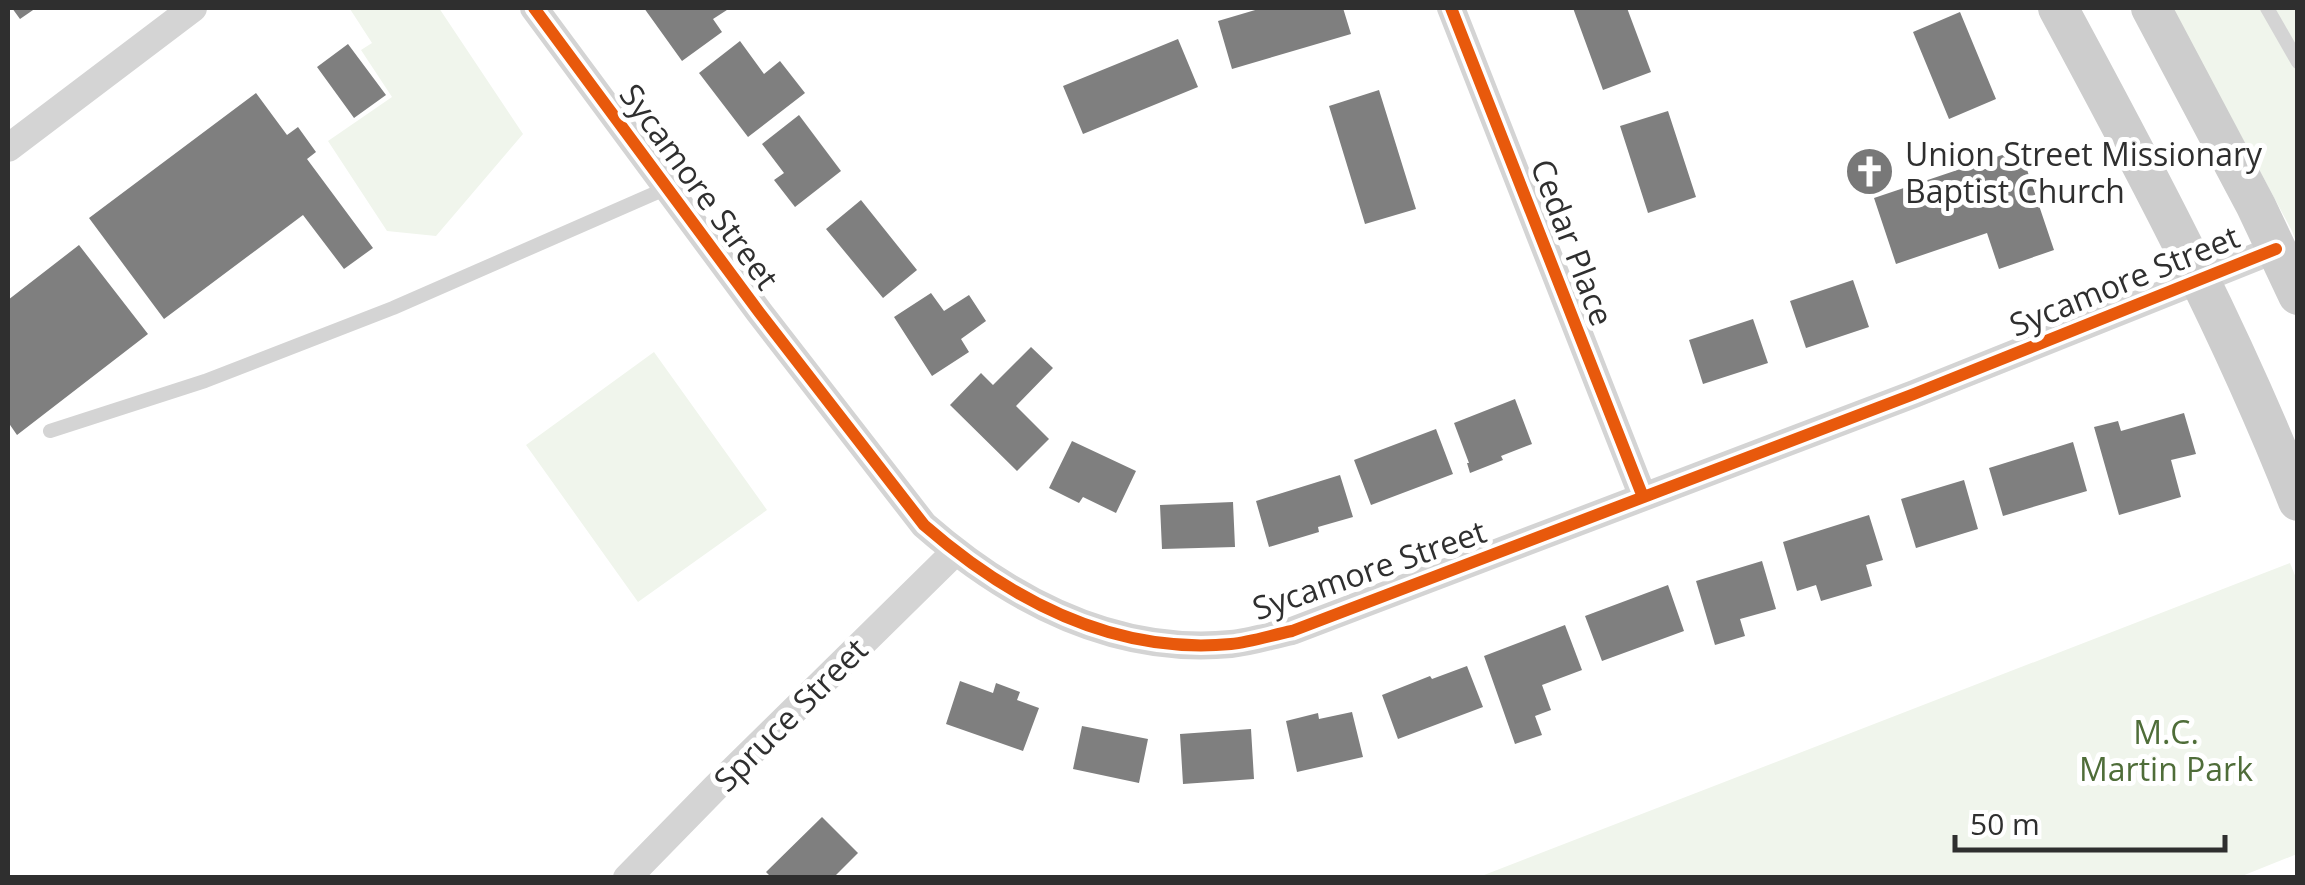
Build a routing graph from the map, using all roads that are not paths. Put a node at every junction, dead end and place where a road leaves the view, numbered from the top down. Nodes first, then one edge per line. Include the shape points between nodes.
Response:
1 (193, 8) edge
2 (534, 8) edge
3 (1451, 8) edge
4 (2058, 8) edge
5 (2151, 8) edge
6 (2267, 8) edge
7 (2298, 62) edge
8 (8, 148) edge
9 (668, 188) junction
10 (2290, 274) edge
11 (2201, 279) junction
12 (50, 431) dead end
13 (1643, 498) junction
14 (2298, 502) edge
15 (955, 552) junction
16 (627, 878) edge

1 - 8 street
2 - 9 street, Sycamore Street
3 - 13 street, Cedar Place
4 - 11 main road
5 - 10 main road
6 - 7 lane
9 - 12 lane via 393,308
9 - 15 street, Sycamore Street via 924,524
10 - 11 street, Sycamore Street
11 - 13 street, Sycamore Street
11 - 14 main road
13 - 15 street, Sycamore Street via 1292,631 1234,644 1174,645 1116,634 1002,586
15 - 16 street, Spruce Street

